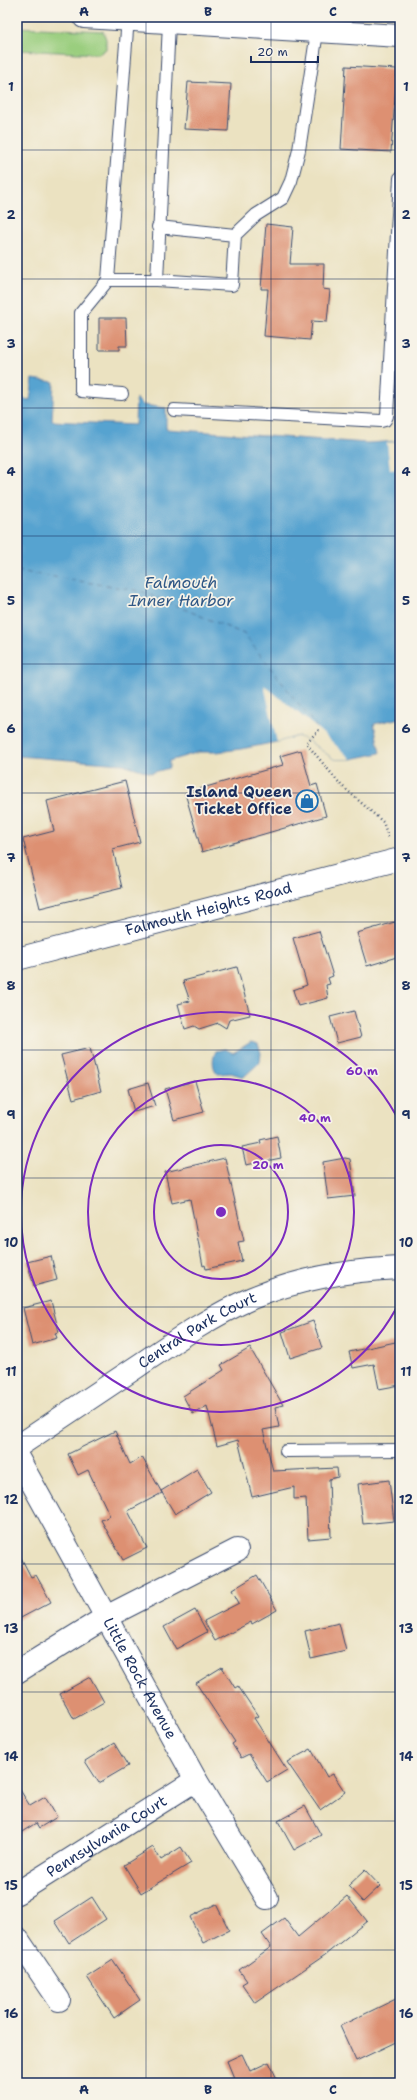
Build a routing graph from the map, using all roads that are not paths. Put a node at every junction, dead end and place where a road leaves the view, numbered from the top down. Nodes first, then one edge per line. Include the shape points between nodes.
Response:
1 (84, 17) edge
2 (128, 18) edge
3 (169, 23) junction
4 (316, 32) junction
5 (400, 36) edge
6 (400, 178) edge
7 (158, 227) junction
8 (235, 235) junction
9 (108, 280) junction
10 (157, 280) junction
11 (122, 394) dead end
12 (174, 410) dead end
13 (396, 852) edge
14 (17, 959) edge
15 (400, 1268) edge
16 (17, 1447) edge
17 (400, 1450) edge
18 (286, 1451) dead end
19 (17, 1456) edge
20 (237, 1550) dead end
21 (106, 1617) junction
22 (17, 1672) edge
23 (196, 1780) junction
24 (17, 1893) edge
25 (267, 1898) dead end
26 (17, 1938) edge
27 (59, 2000) dead end

1 - 2 street
2 - 3 street
2 - 9 lane
3 - 4 street
3 - 7 lane
4 - 5 street
4 - 8 lane via 299,150 291,181 283,198 256,215
6 - 12 lane via 388,408 385,420
7 - 8 lane
7 - 10 lane
8 - 10 lane via 232,285
9 - 10 lane
9 - 11 lane via 81,313 81,391
13 - 14 street, Falmouth Heights Road
15 - 16 street, Central Park Court via 341,1274 268,1293 232,1307 186,1333
17 - 18 lane
19 - 21 street, Little Rock Avenue
20 - 21 street
21 - 22 street
21 - 23 street, Little Rock Avenue
23 - 24 street, Pennsylvania Court
23 - 25 street, Little Rock Avenue
26 - 27 street

